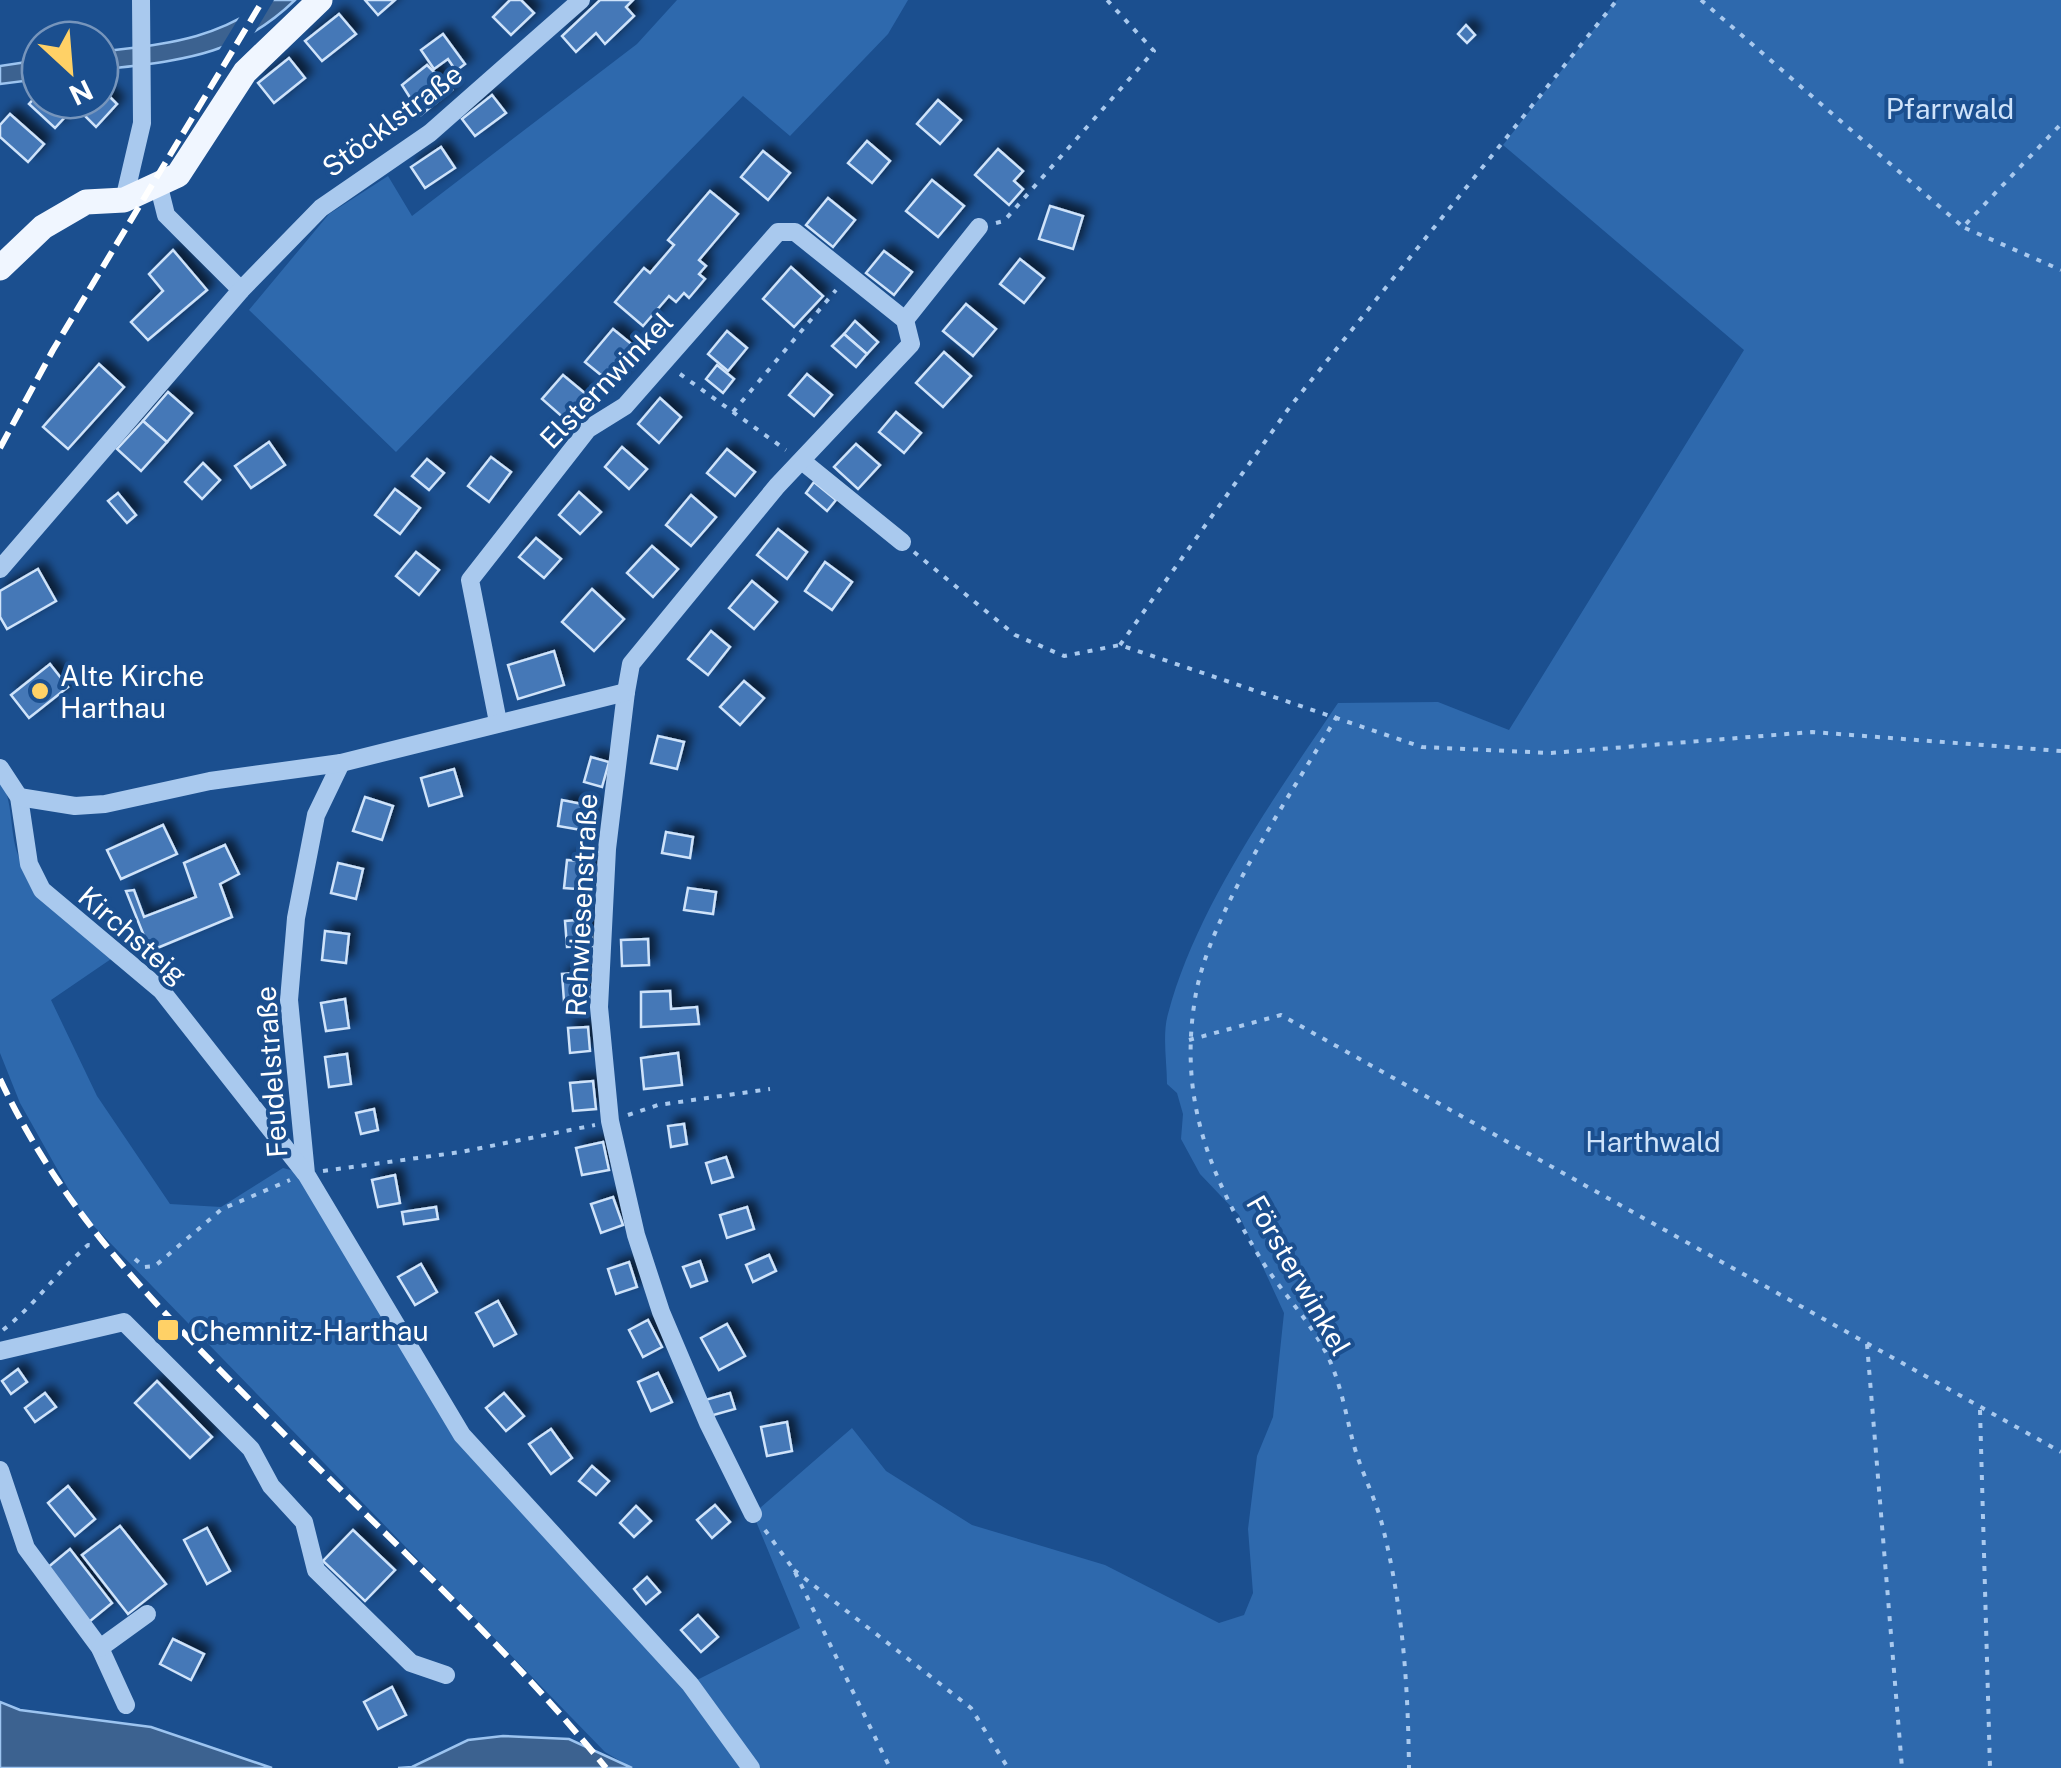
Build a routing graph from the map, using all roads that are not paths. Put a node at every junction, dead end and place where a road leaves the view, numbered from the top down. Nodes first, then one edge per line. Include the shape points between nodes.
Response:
1 (141, 0) edge
2 (320, 0) edge
3 (581, 0) edge
4 (159, 187) junction
5 (124, 200) junction
6 (979, 226) road end
7 (0, 268) edge
8 (241, 290) junction
9 (905, 320) junction
10 (802, 461) junction
11 (902, 542) road end
12 (0, 569) edge
13 (626, 692) junction
14 (498, 722) junction
15 (341, 763) junction
16 (0, 768) edge
17 (20, 797) junction
18 (299, 1176) junction
19 (0, 1351) edge
20 (0, 1470) edge
21 (5, 1510) edge
22 (754, 1514) road end
23 (147, 1614) dead end
24 (100, 1648) junction
25 (446, 1675) dead end
26 (126, 1705) dead end
27 (752, 1768) edge

1 - 5 street via 142,123
2 - 4 main road via 244,72 194,155
3 - 8 street, Stöcklstraße via 430,133 321,208
4 - 5 main road
4 - 8 street via 166,215
5 - 7 main road via 86,202 43,228
6 - 9 street
8 - 12 street, Stöcklstraße
9 - 10 street via 911,344
9 - 14 street, Elsternwinkel via 794,232 778,232 625,406 588,429 470,580
10 - 11 street
10 - 13 street via 631,664
13 - 14 street
13 - 22 street, Rehwiesenstraße via 607,849 599,1008 610,1122 661,1312
14 - 15 street
15 - 17 street via 106,804
15 - 18 street, Feudelstraße via 316,816 292,967
16 - 17 street, Kirchsteig
17 - 18 street, Kirchsteig via 30,864 42,890 161,990
18 - 27 street, Feudelstraße via 462,1435 690,1684
19 - 25 street via 124,1322 252,1449 271,1486 304,1522 316,1570 411,1663
20 - 21 street
21 - 24 street
23 - 24 street
24 - 26 street

